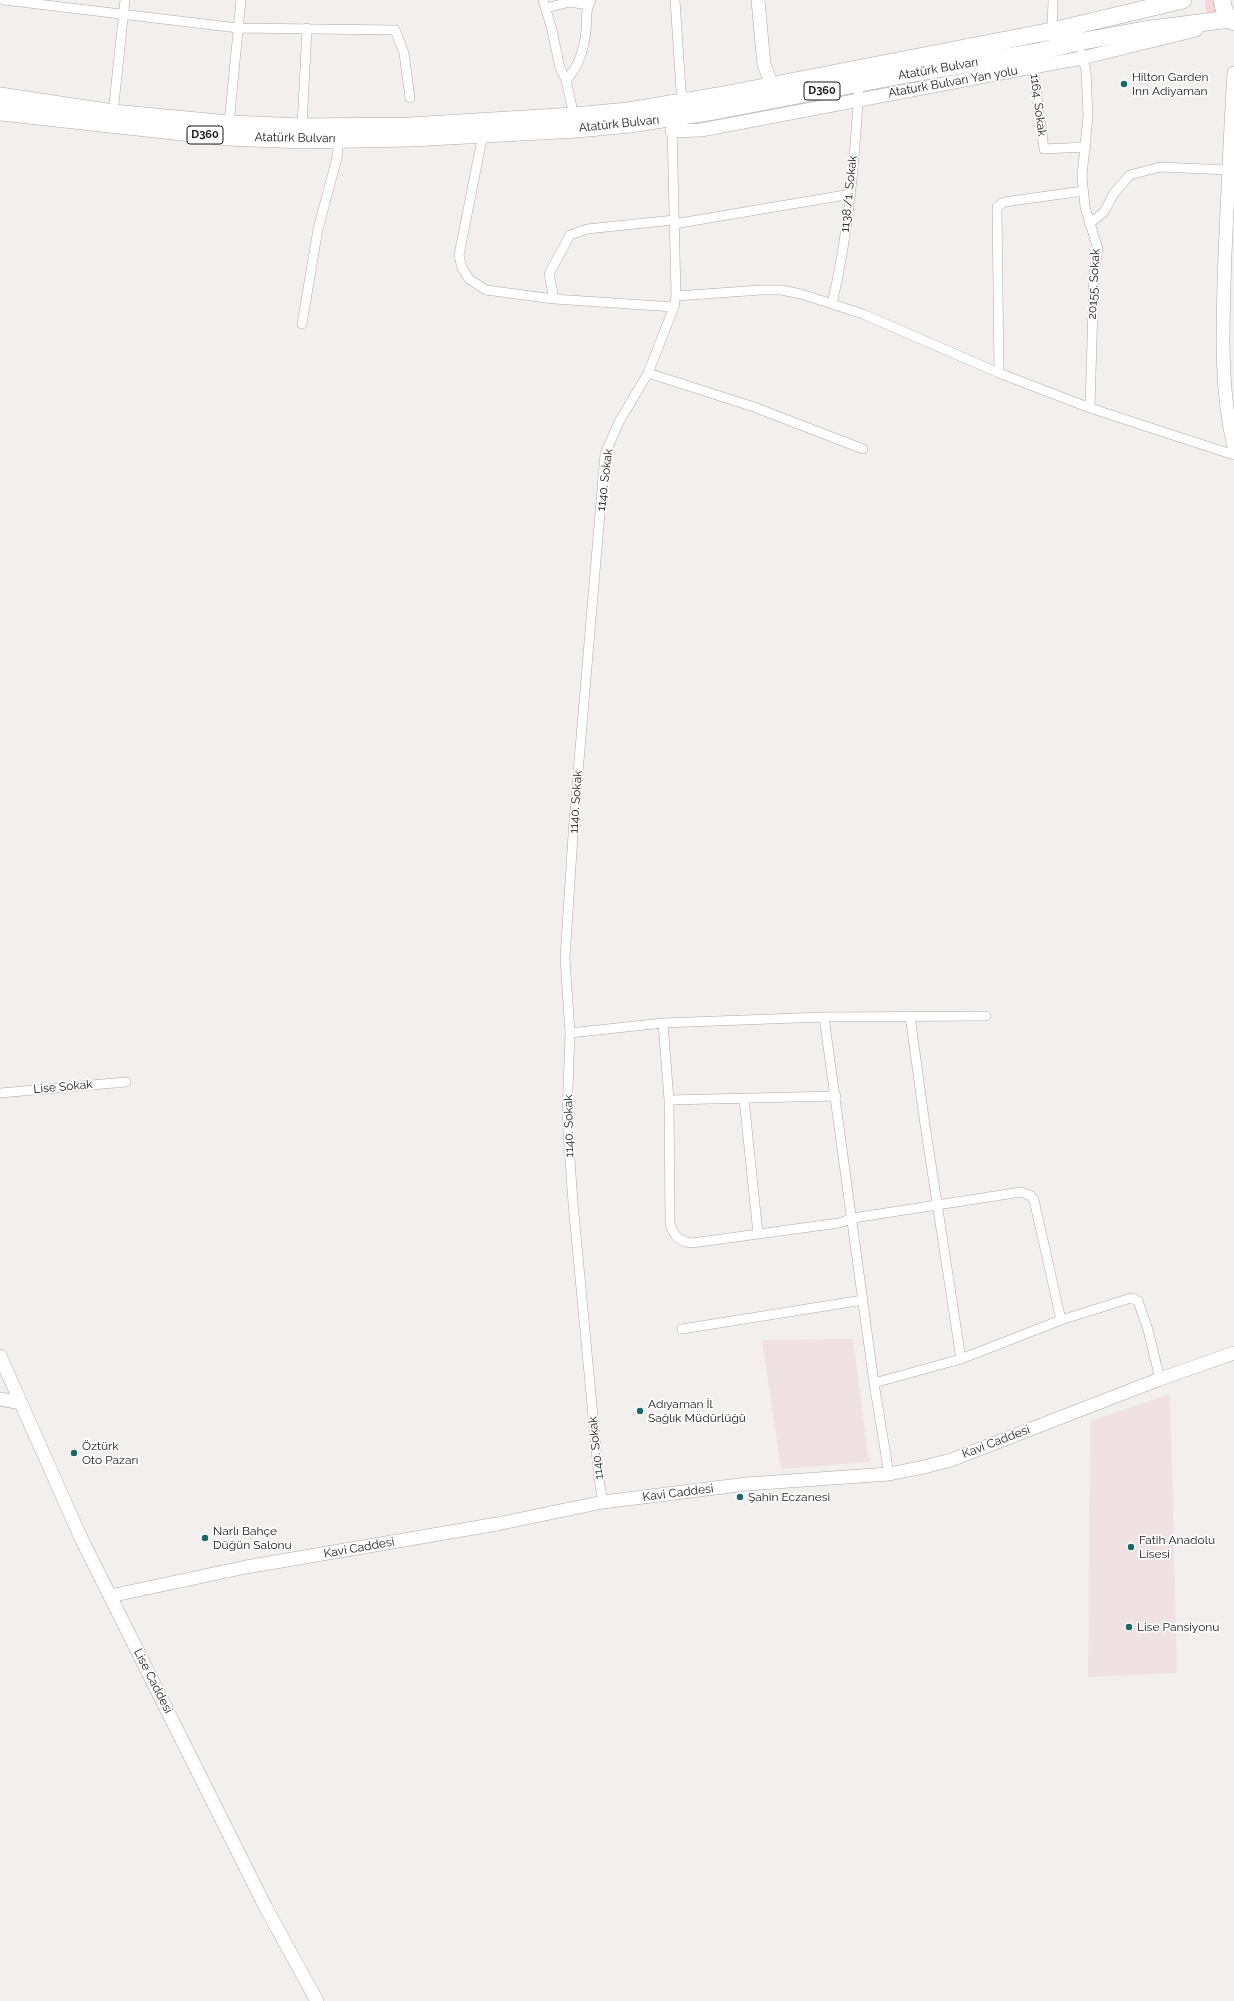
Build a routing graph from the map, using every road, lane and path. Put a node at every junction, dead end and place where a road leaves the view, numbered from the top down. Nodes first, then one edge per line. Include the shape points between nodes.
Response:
1 (4, 0) edge
2 (125, 0) edge
3 (241, 0) edge
4 (675, 0) edge
5 (758, 0) edge
6 (1053, 0) edge
7 (1222, 0) edge
8 (1179, 1) edge
9 (589, 2) edge
10 (545, 4) edge
11 (122, 14) junction
12 (1232, 21) edge
13 (238, 28) junction
14 (307, 28) junction
15 (1144, 30) junction
16 (1052, 31) junction
17 (1080, 50) junction
18 (1034, 67) junction
19 (1234, 73) edge
20 (566, 80) junction
21 (772, 85) junction
22 (859, 91) junction
23 (0, 96) edge
24 (410, 98) dead end
25 (685, 102) junction
26 (0, 112) edge
27 (113, 113) junction
28 (574, 116) junction
29 (229, 124) junction
30 (672, 124) junction
31 (302, 127) junction
32 (483, 134) junction
33 (338, 139) junction
34 (1086, 147) junction
35 (1228, 170) junction
36 (1084, 191) junction
37 (851, 194) junction
38 (674, 222) junction
39 (1089, 224) junction
40 (676, 296) junction
41 (554, 299) junction
42 (832, 304) junction
43 (674, 307) junction
44 (302, 324) dead end
45 (648, 373) junction
46 (999, 373) junction
47 (1090, 408) junction
48 (1234, 447) edge
49 (863, 449) dead end
50 (1234, 455) edge
51 (910, 1016) junction
52 (986, 1016) dead end
53 (824, 1017) junction
54 (663, 1022) junction
55 (570, 1034) junction
56 (126, 1082) dead end
57 (0, 1093) edge
58 (836, 1096) junction
59 (744, 1099) junction
60 (669, 1100) junction
61 (938, 1204) junction
62 (853, 1218) junction
63 (758, 1234) junction
64 (863, 1300) junction
65 (1061, 1320) junction
66 (682, 1329) dead end
67 (1234, 1353) edge
68 (0, 1356) edge
69 (961, 1359) junction
70 (3, 1372) edge
71 (1160, 1379) junction
72 (874, 1383) junction
73 (0, 1399) edge
74 (21, 1403) junction
75 (889, 1474) junction
76 (604, 1502) junction
77 (110, 1596) junction
78 (317, 2001) edge

1 - 11 street
2 - 11 street
3 - 13 street
4 - 25 street via 681,90
5 - 21 street via 764,65
6 - 16 street
7 - 12 highway via 1223,8
8 - 15 highway via 1188,8 1187,17
8 - 16 highway, Atatürk Bulvarı / D360
9 - 10 street
9 - 20 street via 581,54 575,70
10 - 20 street via 560,68
11 - 13 street
11 - 27 street
12 - 15 highway, Atatürk Bulvarı / D360
12 - 17 street, Ataturk Bulvarı Yan yolu
13 - 14 street
13 - 29 street
14 - 24 street via 395,30 404,53
14 - 31 street
15 - 17 highway, Atatürk Bulvarı / D360
16 - 21 highway, Atatürk Bulvarı / D360
17 - 18 street, Ataturk Bulvarı Yan yolu
17 - 22 highway, Atatürk Bulvarı / D360 via 1037,52
17 - 34 street, 20155. Sokak via 1086,78
18 - 22 street, Ataturk Bulvarı Yan yolu
18 - 34 street, 1164. Sokak via 1044,149
19 - 35 street
20 - 28 street
21 - 25 highway, Atatürk Bulvarı / D360
22 - 30 highway, Atatürk Bulvarı / D360
22 - 37 street, 1138./1. Sokak
23 - 27 highway, Atatürk Bulvarı / D360
25 - 28 highway, Atatürk Bulvarı / D360
26 - 33 highway, Atatürk Bulvarı / D360 via 228,137
27 - 29 highway, Atatürk Bulvarı / D360
28 - 31 highway, Atatürk Bulvarı / D360 via 410,126
29 - 31 highway, Atatürk Bulvarı / D360
30 - 32 highway, Atatürk Bulvarı / D360
30 - 38 street, 1140. Sokak
32 - 33 highway, Atatürk Bulvarı / D360
32 - 41 street via 459,255 462,268 474,284 486,290
33 - 44 street via 337,158 318,228
34 - 36 street, 20155. Sokak via 1082,176
35 - 39 street via 1160,167 1130,175 1114,193 1104,212
35 - 48 street via 1223,308 1224,384
36 - 39 street, 20155. Sokak
36 - 46 street via 1004,202 997,207
37 - 38 street
37 - 42 street, 1138./1. Sokak via 839,277
38 - 40 street, 1140. Sokak
38 - 41 street via 587,229 570,235 549,274
39 - 47 street, 20155. Sokak via 1098,249 1094,274
40 - 42 street via 742,290 781,290
40 - 43 street, 1140. Sokak
41 - 43 street
42 - 46 street via 863,314
43 - 45 street, 1140. Sokak
45 - 49 street via 754,407
45 - 55 street, 1140. Sokak via 619,422 606,454 574,820 566,958
46 - 47 street
47 - 50 street
51 - 52 street
51 - 53 street
51 - 61 street
53 - 54 street
53 - 58 street
54 - 55 street
54 - 60 street
55 - 76 street, 1140. Sokak via 567,1116 573,1203 598,1472
56 - 57 street, Lise Sokak
58 - 59 street
58 - 62 street
59 - 60 street
59 - 63 street
60 - 63 street via 670,1224 675,1235 684,1242 692,1243
61 - 62 street
61 - 65 street via 1016,1192 1031,1196
61 - 69 street
62 - 63 street
62 - 64 street
64 - 66 street
64 - 72 street
65 - 69 street
65 - 71 street via 1131,1298 1138,1301
67 - 71 street, Kavi Caddesi
68 - 70 street, Lise Caddesi
69 - 72 street
70 - 74 street, Lise Caddesi
71 - 75 street, Kavi Caddesi via 944,1462
72 - 75 street
73 - 74 street
74 - 77 street, Lise Caddesi via 81,1538
75 - 76 street, Kavi Caddesi via 747,1484
76 - 77 street, Kavi Caddesi via 497,1524 246,1567
77 - 78 street, Lise Caddesi via 266,1908

